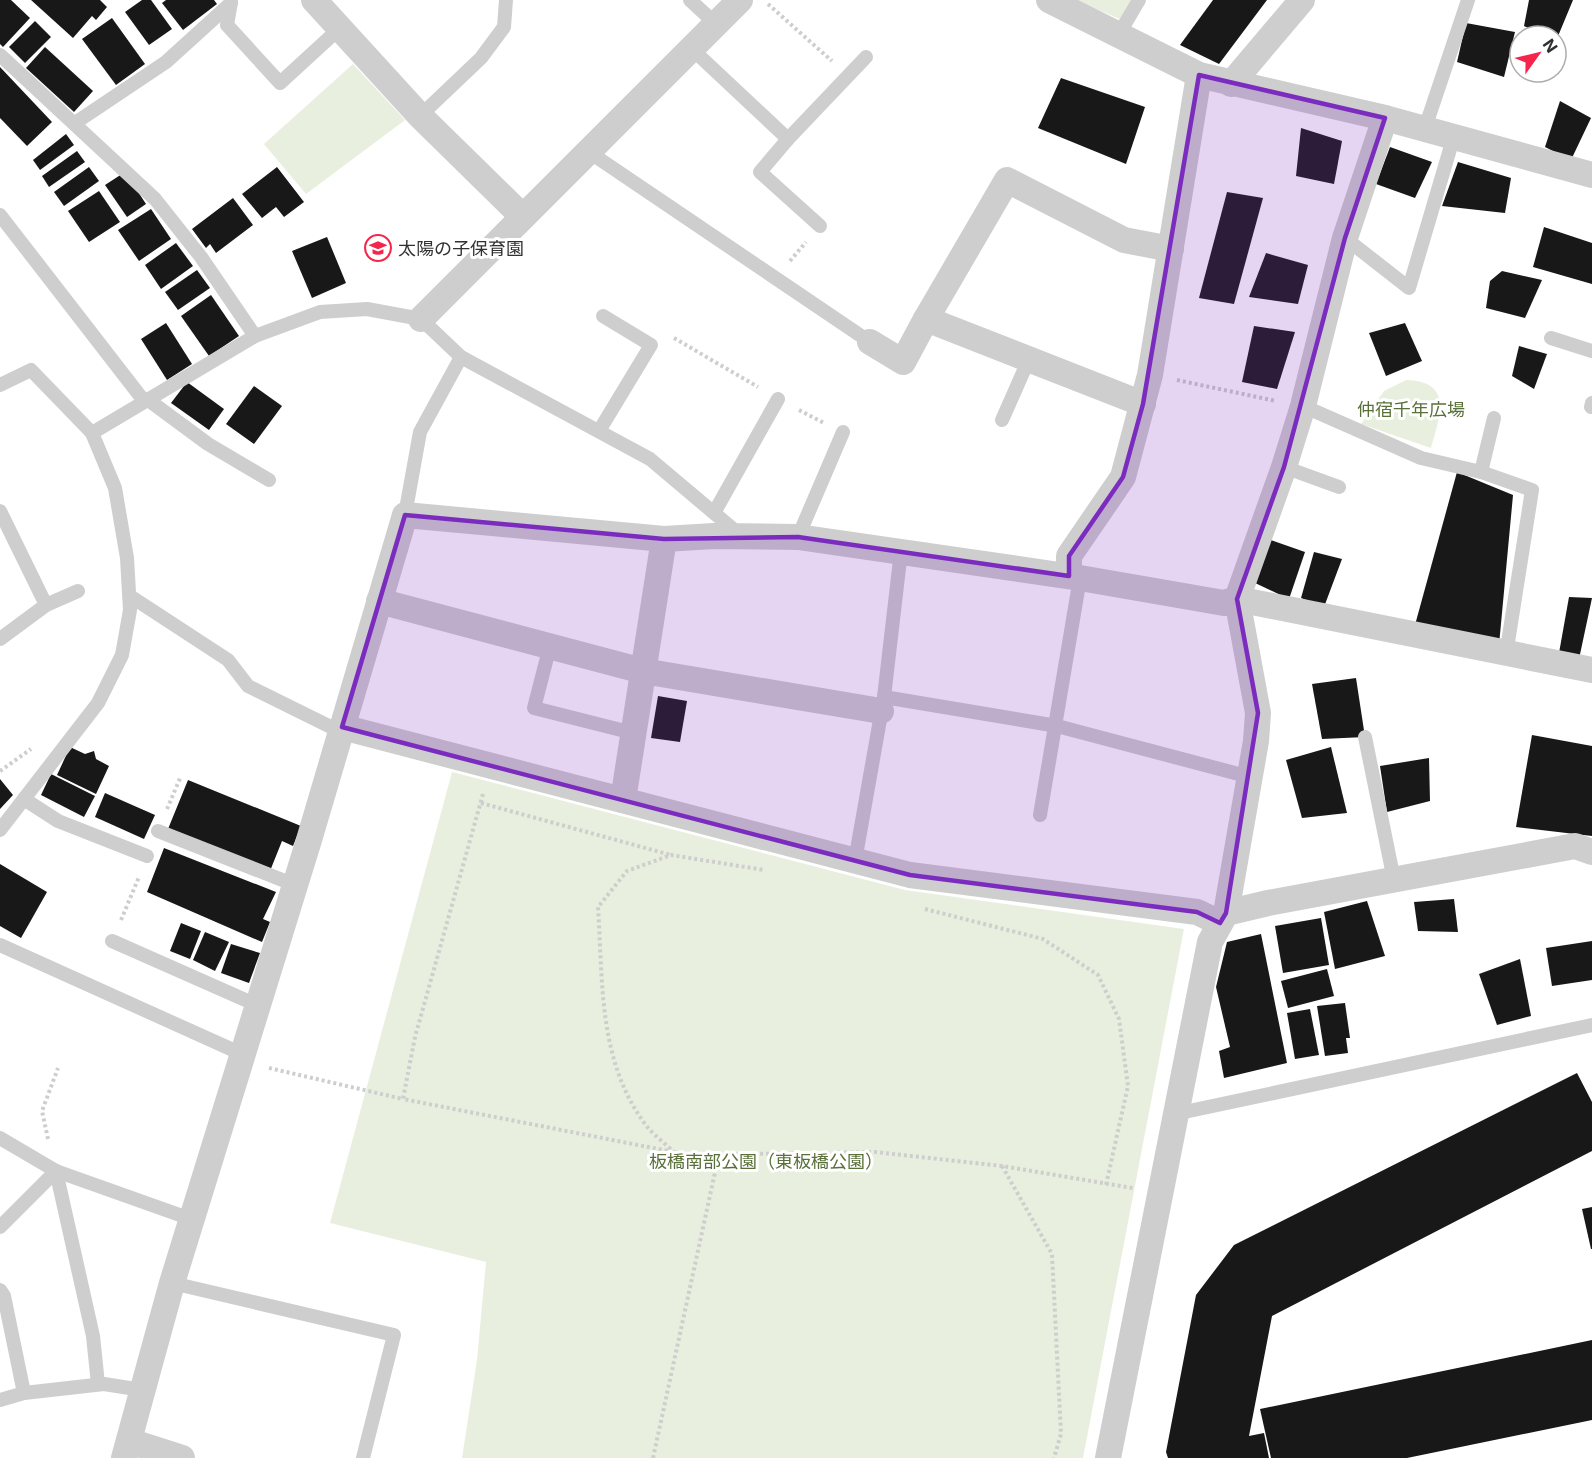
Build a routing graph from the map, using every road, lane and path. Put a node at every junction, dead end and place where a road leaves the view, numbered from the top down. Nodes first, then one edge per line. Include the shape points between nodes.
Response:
1 (314, 0) edge
2 (506, 0) edge
3 (690, 0) edge
4 (740, 0) edge
5 (763, 0) edge
6 (1049, 0) edge
7 (1139, 0) edge
8 (1302, 0) edge
9 (1467, 0) edge
10 (231, 2) edge
11 (716, 24) junction
12 (339, 28) junction
13 (1119, 34) junction
14 (692, 49) junction
15 (0, 55) edge
16 (866, 57) dead end
17 (848, 75) junction
18 (1199, 75) junction
19 (1231, 84) junction
20 (420, 116) junction
21 (1385, 118) junction
22 (75, 123) junction
23 (1424, 131) junction
24 (788, 139) junction
25 (1453, 139) junction
26 (589, 152) junction
27 (1592, 175) edge
28 (0, 215) edge
29 (523, 217) junction
30 (820, 226) joint
31 (1346, 238) junction
32 (1171, 249) junction
33 (776, 278) junction
34 (603, 316) dead end
35 (421, 319) junction
36 (926, 319) junction
37 (255, 336) junction
38 (1551, 338) dead end
39 (870, 342) joint
40 (651, 345) junction
41 (1592, 351) edge
42 (460, 357) junction
43 (1029, 359) junction
44 (1150, 375) junction
45 (0, 385) edge
46 (778, 399) junction
47 (145, 400) junction
48 (1143, 404) junction
49 (1303, 406) junction
50 (1494, 418) dead end
51 (1002, 420) dead end
52 (599, 431) junction
53 (843, 432) joint
54 (92, 433) junction
55 (1284, 467) junction
56 (1481, 472) junction
57 (269, 480) dead end
58 (1339, 487) dead end
59 (0, 511) edge
60 (714, 513) junction
61 (405, 515) junction
62 (741, 536) junction
63 (798, 537) junction
64 (664, 539) junction
65 (901, 552) junction
66 (1075, 577) junction
67 (78, 591) dead end
68 (129, 596) junction
69 (1237, 599) junction
70 (379, 601) junction
71 (45, 605) junction
72 (0, 639) edge
73 (550, 646) junction
74 (1506, 655) junction
75 (1592, 670) edge
76 (643, 671) junction
77 (882, 704) junction
78 (1057, 726) junction
79 (341, 730) junction
80 (633, 733) junction
81 (1365, 737) dead end
82 (488, 765) junction
83 (181, 776) dead end
84 (1250, 777) junction
85 (24, 799) junction
86 (623, 800) junction
87 (481, 803) junction
88 (1040, 815) dead end
89 (0, 830) edge
90 (158, 831) joint
91 (1592, 852) edge
92 (671, 855) junction
93 (147, 856) joint
94 (855, 861) junction
95 (769, 870) dead end
96 (1394, 880) junction
97 (295, 885) junction
98 (922, 908) dead end
99 (1223, 918) junction
100 (112, 941) joint
101 (0, 945) edge
102 (257, 1005) junction
103 (1592, 1025) edge
104 (250, 1060) junction
105 (58, 1068) dead end
106 (403, 1099) junction
107 (1176, 1114) junction
108 (0, 1138) edge
109 (676, 1153) junction
110 (719, 1154) junction
111 (1002, 1166) junction
112 (56, 1171) junction
113 (1106, 1185) junction
114 (1161, 1191) junction
115 (191, 1219) junction
116 (0, 1227) edge
117 (171, 1283) junction
118 (0, 1290) edge
119 (98, 1384) junction
120 (142, 1390) junction
121 (24, 1393) junction
122 (0, 1400) edge
123 (126, 1449) edge
124 (182, 1458) edge
125 (363, 1458) edge
126 (653, 1458) edge
127 (1054, 1458) edge
128 (1108, 1458) edge

1 - 12 street
2 - 20 lane via 504,27 480,58
3 - 11 lane
4 - 11 street
5 - 17 path
6 - 13 street
7 - 13 lane
8 - 19 street
9 - 23 lane
10 - 12 lane via 227,25 280,83
10 - 22 lane via 166,62
11 - 14 street
12 - 20 street
13 - 18 street
14 - 24 lane
14 - 26 street
15 - 22 lane
16 - 17 lane
17 - 24 lane
18 - 19 street
18 - 32 street
19 - 21 street
20 - 29 street
21 - 23 street
21 - 31 street
22 - 37 lane via 155,199
23 - 25 street
24 - 30 lane via 760,172
25 - 27 street
25 - 31 lane via 1409,288
26 - 29 street
26 - 33 lane
28 - 47 lane
29 - 35 street
30 - 33 path
31 - 49 street
32 - 36 street via 1124,240 1007,180
32 - 44 street
33 - 39 lane
34 - 40 lane
35 - 37 lane via 367,309 321,312
35 - 42 lane
36 - 39 street via 903,362
36 - 43 street
37 - 47 lane
38 - 41 lane
40 - 46 path via 672,337
40 - 52 lane
42 - 52 lane
42 - 61 lane via 420,432
43 - 48 street
43 - 51 lane
44 - 48 street
44 - 49 path
45 - 54 lane via 32,370
46 - 53 path
46 - 60 lane
47 - 54 lane
47 - 57 lane
48 - 66 street via 1123,477 1069,556
49 - 55 street
49 - 56 lane via 1421,458
50 - 56 lane
52 - 60 lane via 650,459
53 - 63 lane
54 - 68 lane via 115,488
55 - 58 lane
55 - 69 street
56 - 74 lane via 1532,490
59 - 71 lane
60 - 62 lane
61 - 64 street
61 - 70 street
62 - 63 street
62 - 64 street
63 - 65 street
64 - 76 street
65 - 66 street
65 - 77 lane
66 - 69 street via 1224,603
66 - 78 lane
67 - 71 lane
68 - 79 lane via 228,660 248,686
68 - 85 lane via 122,655 98,703
69 - 74 street
69 - 84 street via 1258,713
70 - 73 street
70 - 79 street
71 - 72 lane
73 - 76 street
73 - 80 lane via 534,708
74 - 75 street
76 - 77 street
76 - 80 street
77 - 78 lane
77 - 94 lane
78 - 84 lane
78 - 88 lane
79 - 82 street
79 - 97 street
80 - 86 street
81 - 96 lane
82 - 86 street
82 - 87 path
83 - 90 path
84 - 99 street
85 - 89 lane
85 - 93 lane via 58,821
86 - 94 street
87 - 92 path
87 - 106 path via 415,1037
90 - 97 lane
91 - 96 street via 1575,846
92 - 95 path
92 - 109 path via 627,871 598,907 606,1026 618,1077 646,1125
93 - 100 path
94 - 99 street via 910,875
96 - 99 street
97 - 102 street
98 - 113 path via 1043,939 1098,975 1119,1019 1128,1086
99 - 107 street via 1210,942
100 - 102 lane
101 - 104 lane
102 - 104 street
103 - 107 lane
104 - 106 path
104 - 115 street
105 - 112 path via 42,1111
106 - 109 path
107 - 114 street
108 - 112 lane
109 - 110 path
110 - 111 path via 875,1152
110 - 126 path
111 - 113 path
111 - 127 path via 1052,1254 1061,1434
112 - 115 lane
112 - 116 lane
112 - 119 lane via 93,1336
113 - 114 path
114 - 128 street
115 - 117 street
117 - 120 street
117 - 125 lane via 394,1335
118 - 121 lane
119 - 120 lane
119 - 121 lane
120 - 123 street
121 - 122 lane
123 - 124 street

